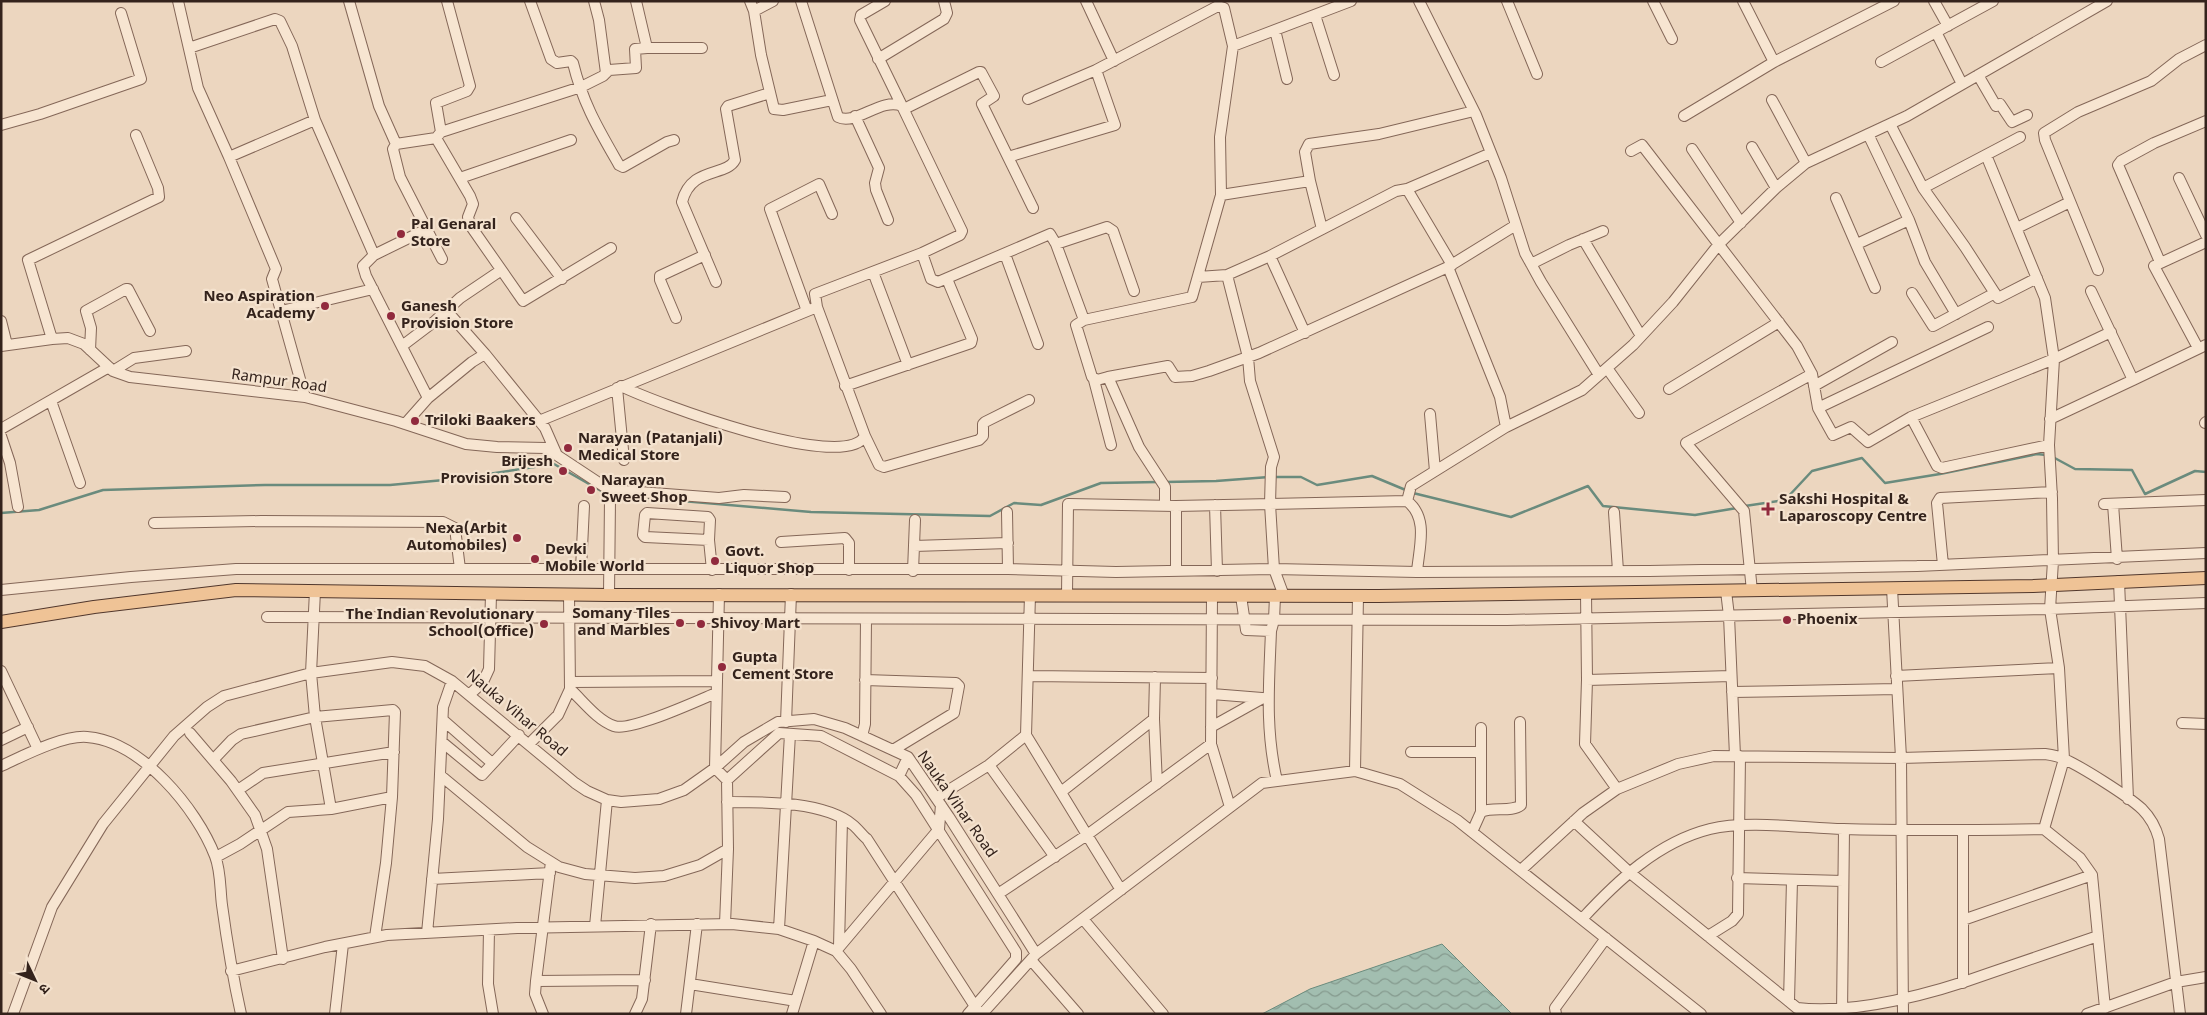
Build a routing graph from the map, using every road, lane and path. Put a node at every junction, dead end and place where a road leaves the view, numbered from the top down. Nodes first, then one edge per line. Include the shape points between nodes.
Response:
1 (178, 1) edge
2 (349, 1) edge
3 (447, 1) edge
4 (530, 1) edge
5 (594, 1) edge
6 (636, 1) edge
7 (773, 1) edge
8 (800, 1) edge
9 (884, 1) edge
10 (944, 1) edge
11 (1086, 1) edge
12 (1351, 1) edge
13 (1419, 1) edge
14 (1507, 1) edge
15 (1653, 1) edge
16 (1743, 1) edge
17 (1894, 1) edge
18 (1934, 1) edge
19 (1993, 1) edge
20 (2107, 1) edge
21 (752, 6) edge
22 (121, 13) dead end
23 (1315, 15) junction
24 (1948, 26) junction
25 (1275, 30) junction
26 (1936, 32) junction
27 (1672, 40) dead end
28 (2206, 45) edge
29 (1233, 46) junction
30 (188, 48) junction
31 (647, 48) junction
32 (702, 48) dead end
33 (878, 58) junction
34 (1114, 61) junction
35 (1774, 62) junction
36 (1881, 62) dead end
37 (1096, 70) junction
38 (606, 73) junction
39 (1334, 74) dead end
40 (1537, 74) dead end
41 (1978, 75) junction
42 (1287, 79) dead end
43 (1962, 84) junction
44 (579, 88) junction
45 (770, 93) junction
46 (1028, 98) dead end
47 (832, 100) junction
48 (1772, 100) dead end
49 (903, 108) junction
50 (1474, 111) junction
51 (2027, 115) dead end
52 (855, 116) junction
53 (1684, 116) dead end
54 (315, 120) junction
55 (2206, 121) edge
56 (1890, 124) junction
57 (1, 125) edge
58 (1868, 134) junction
59 (136, 135) dead end
60 (439, 135) junction
61 (2020, 137) dead end
62 (571, 140) dead end
63 (674, 140) dead end
64 (396, 144) junction
65 (1752, 147) dead end
66 (1692, 149) dead end
67 (1631, 151) dead end
68 (1491, 153) junction
69 (1986, 155) junction
70 (1008, 157) junction
71 (229, 158) junction
72 (1806, 163) junction
73 (460, 178) junction
74 (2179, 178) dead end
75 (1310, 181) junction
76 (1776, 188) junction
77 (1923, 188) junction
78 (1407, 189) junction
79 (1220, 196) junction
80 (1836, 198) dead end
81 (2070, 202) junction
82 (1033, 208) dead end
83 (832, 214) dead end
84 (516, 218) dead end
85 (888, 220) dead end
86 (1909, 220) junction
87 (1741, 223) junction
88 (1516, 225) junction
89 (2017, 228) junction
90 (425, 230) junction
91 (1322, 230) junction
92 (1603, 231) dead end
93 (2206, 235) edge
94 (1583, 239) junction
95 (2206, 242) edge
96 (1056, 244) junction
97 (1718, 244) junction
98 (1857, 244) junction
99 (611, 248) dead end
100 (922, 252) junction
101 (1005, 254) junction
102 (374, 255) junction
103 (705, 255) junction
104 (1270, 256) junction
105 (442, 259) dead end
106 (2160, 262) junction
107 (1532, 264) junction
108 (1450, 266) junction
109 (500, 270) junction
110 (2098, 270) dead end
111 (873, 272) junction
112 (1227, 275) junction
113 (1198, 277) junction
114 (947, 278) junction
115 (2037, 278) junction
116 (562, 279) junction
117 (716, 282) dead end
118 (1875, 288) dead end
119 (373, 289) junction
120 (1134, 291) dead end
121 (2091, 291) dead end
122 (1912, 293) dead end
123 (1995, 293) junction
124 (818, 308) junction
125 (281, 310) junction
126 (446, 310) junction
127 (807, 311) junction
128 (1956, 314) junction
129 (676, 318) dead end
130 (1, 320) edge
131 (1084, 320) junction
132 (1779, 322) junction
133 (1988, 327) dead end
134 (150, 331) dead end
135 (2111, 332) junction
136 (1305, 333) junction
137 (1641, 336) junction
138 (52, 338) junction
139 (1892, 342) dead end
140 (1038, 344) dead end
141 (4, 346) edge
142 (402, 346) junction
143 (2202, 346) edge
144 (90, 350) junction
145 (186, 351) dead end
146 (485, 354) junction
147 (1248, 358) junction
148 (2054, 359) junction
149 (908, 365) junction
150 (111, 369) junction
151 (1603, 371) junction
152 (1812, 374) junction
153 (1108, 377) junction
154 (1094, 380) junction
155 (2134, 380) junction
156 (845, 386) junction
157 (1814, 386) junction
158 (619, 387) junction
159 (1669, 390) dead end
160 (304, 397) junction
161 (428, 398) junction
162 (1029, 400) dead end
163 (50, 401) junction
164 (1818, 408) junction
165 (1639, 413) dead end
166 (1430, 414) dead end
167 (1911, 418) junction
168 (2050, 419) junction
169 (539, 421) junction
170 (406, 424) junction
171 (1506, 427) junction
172 (1, 429) edge
173 (1, 436) edge
174 (865, 436) junction
175 (1111, 445) dead end
176 (2049, 445) junction
177 (556, 453) junction
178 (624, 460) dead end
179 (1435, 470) junction
180 (80, 483) dead end
181 (608, 492) junction
182 (2052, 492) junction
183 (1409, 494) junction
184 (785, 497) dead end
185 (2206, 500) edge
186 (1270, 504) junction
187 (1215, 505) junction
188 (584, 506) dead end
189 (1170, 506) junction
190 (18, 507) dead end
191 (1007, 512) dead end
192 (1614, 512) dead end
193 (915, 520) dead end
194 (154, 523) dead end
195 (709, 540) junction
196 (781, 542) dead end
197 (1008, 543) junction
198 (914, 546) junction
199 (2206, 553) edge
200 (2117, 559) junction
201 (2053, 561) junction
202 (1943, 565) junction
203 (460, 569) junction
204 (581, 569) junction
205 (610, 569) junction
206 (1274, 569) junction
207 (712, 570) junction
208 (849, 570) junction
209 (1008, 570) junction
210 (1217, 570) junction
211 (1750, 570) junction
212 (913, 571) junction
213 (1068, 571) junction
214 (1176, 571) junction
215 (1417, 572) junction
216 (1618, 572) junction
217 (2206, 578) edge
218 (2118, 582) junction
219 (2052, 585) junction
220 (1892, 588) junction
221 (1, 590) edge
222 (1726, 591) junction
223 (1752, 591) junction
224 (315, 592) junction
225 (1586, 593) junction
226 (491, 594) junction
227 (568, 594) junction
228 (719, 594) junction
229 (791, 594) junction
230 (609, 595) junction
231 (1030, 595) junction
232 (1067, 595) junction
233 (1212, 595) junction
234 (1241, 596) junction
235 (1280, 596) junction
236 (1358, 596) junction
237 (2206, 603) edge
238 (2120, 607) junction
239 (2050, 609) junction
240 (1893, 613) junction
241 (1729, 616) junction
242 (267, 617) dead end
243 (314, 617) junction
244 (490, 618) junction
245 (568, 618) junction
246 (1587, 618) junction
247 (717, 619) junction
248 (789, 619) junction
249 (866, 620) junction
250 (1029, 620) junction
251 (1212, 620) junction
252 (1246, 620) junction
253 (1274, 620) junction
254 (1357, 620) junction
255 (1, 622) edge
256 (1271, 632) junction
257 (2059, 668) junction
258 (1, 671) edge
259 (311, 673) junction
260 (1028, 676) junction
261 (1731, 676) junction
262 (1896, 676) junction
263 (1155, 677) junction
264 (1212, 678) junction
265 (866, 680) junction
266 (1588, 680) junction
267 (452, 681) junction
268 (716, 681) junction
269 (4, 685) edge
270 (570, 686) junction
271 (1897, 689) junction
272 (1732, 692) junction
273 (716, 693) junction
274 (1212, 694) junction
275 (469, 695) junction
276 (1265, 698) junction
277 (315, 717) junction
278 (1154, 719) junction
279 (443, 720) junction
280 (786, 722) junction
281 (1520, 722) dead end
282 (2182, 724) dead end
283 (2206, 724) edge
284 (28, 727) junction
285 (1211, 727) junction
286 (1481, 728) dead end
287 (190, 733) dead end
288 (790, 734) junction
289 (1026, 734) junction
290 (519, 735) junction
291 (862, 736) junction
292 (1, 740) edge
293 (442, 742) junction
294 (529, 744) junction
295 (1211, 744) junction
296 (38, 749) junction
297 (893, 750) junction
298 (394, 752) junction
299 (1411, 752) dead end
300 (1481, 752) junction
301 (1737, 756) junction
302 (908, 757) junction
303 (1901, 758) junction
304 (2064, 759) junction
305 (214, 760) junction
306 (324, 762) junction
307 (492, 763) junction
308 (989, 765) junction
309 (1, 766) edge
310 (150, 766) junction
311 (716, 768) junction
312 (1355, 771) junction
313 (440, 775) junction
314 (899, 776) junction
315 (727, 780) junction
316 (1276, 781) junction
317 (1157, 784) junction
318 (1617, 789) junction
319 (238, 790) junction
320 (1061, 792) junction
321 (392, 797) junction
322 (2128, 799) junction
323 (607, 800) junction
324 (727, 802) junction
325 (939, 802) junction
326 (786, 804) junction
327 (1230, 807) junction
328 (331, 809) junction
329 (1481, 812) junction
330 (842, 820) junction
331 (1574, 821) junction
332 (1738, 825) junction
333 (939, 829) junction
334 (1844, 829) junction
335 (1901, 829) junction
336 (2044, 829) junction
337 (1963, 830) junction
338 (260, 831) junction
339 (1472, 832) junction
340 (1088, 836) junction
341 (728, 849) junction
342 (216, 857) junction
343 (1054, 857) junction
344 (550, 867) junction
345 (1520, 870) junction
346 (1629, 872) junction
347 (600, 875) junction
348 (2092, 875) junction
349 (1738, 878) junction
350 (432, 879) junction
351 (1792, 880) junction
352 (1843, 881) junction
353 (895, 883) junction
354 (1121, 890) junction
355 (998, 894) junction
356 (1083, 919) junction
357 (1582, 919) junction
358 (1963, 920) junction
359 (651, 924) junction
360 (697, 924) junction
361 (725, 924) junction
362 (595, 926) junction
363 (542, 928) junction
364 (779, 929) junction
365 (490, 930) junction
366 (427, 933) junction
367 (1708, 936) junction
368 (2098, 936) junction
369 (375, 937) junction
370 (1606, 938) junction
371 (814, 941) junction
372 (343, 944) junction
373 (838, 948) junction
374 (1034, 957) junction
375 (283, 959) junction
376 (231, 971) junction
377 (2206, 977) edge
378 (644, 980) junction
379 (536, 981) junction
380 (2176, 982) junction
381 (1963, 983) junction
382 (690, 984) junction
383 (796, 1001) junction
384 (1789, 1001) junction
385 (1903, 1002) junction
386 (2105, 1008) junction
387 (976, 1012) edge
388 (1842, 1013) edge
389 (2092, 1013) edge
390 (13, 1014) edge
391 (241, 1014) edge
392 (335, 1014) edge
393 (493, 1014) edge
394 (543, 1014) edge
395 (635, 1014) edge
396 (686, 1014) edge
397 (792, 1014) edge
398 (881, 1014) edge
399 (1078, 1014) edge
400 (1164, 1014) edge
401 (1556, 1014) edge
402 (1701, 1014) edge
403 (1903, 1014) edge
404 (2180, 1014) edge

1 - 30 street
2 - 64 street via 379,106
3 - 60 street via 470,86 467,91 436,103
4 - 44 street via 551,59 558,63 573,62
5 - 38 street
6 - 31 street
7 - 21 street
8 - 47 street
9 - 33 street via 860,17
10 - 33 street via 948,13 944,19
11 - 34 street
12 - 23 street
13 - 50 street
14 - 40 street
15 - 27 street
16 - 35 street
17 - 35 street
18 - 24 street
19 - 24 street
20 - 41 street
21 - 45 street
22 - 57 street via 141,79
23 - 25 street
23 - 39 street
24 - 26 street
25 - 29 street
25 - 42 street
26 - 36 street
26 - 43 street
28 - 81 street via 2179,59 2151,81 2078,112 2044,133
29 - 34 street via 1221,6
29 - 79 street via 1220,137
30 - 54 street via 275,19 280,21 292,46
30 - 71 street via 198,88
31 - 32 street
31 - 38 street via 635,49 636,68
33 - 49 street
34 - 37 street
35 - 53 street
37 - 46 street
37 - 70 street via 1115,125
38 - 44 street
41 - 43 street
41 - 51 street via 1996,106 2000,104 2012,122
43 - 56 street
44 - 60 street
44 - 63 street via 589,114 620,166
45 - 47 street via 776,110
45 - 103 street via 728,106 735,160 730,166 699,177 684,194 682,202
47 - 52 street via 838,117 847,119
48 - 72 street
49 - 52 street via 896,104 886,105
49 - 70 street via 980,72 994,96 982,104
49 - 100 street via 962,231 956,238
50 - 68 street
50 - 75 street via 1379,134 1309,144 1306,152
52 - 85 street via 879,168 876,190
54 - 71 street
54 - 102 street
55 - 106 street via 2154,143 2118,165
56 - 58 street
56 - 77 street
58 - 72 street
58 - 86 street
59 - 138 street via 159,197 28,260
60 - 64 street
60 - 73 street
61 - 69 street
62 - 73 street
64 - 90 street via 393,156 400,177
65 - 76 street
66 - 87 street
67 - 97 street via 1642,146
68 - 78 street
68 - 88 street
69 - 77 street
69 - 89 street
70 - 82 street
71 - 125 street via 276,269 272,279
72 - 76 street
73 - 109 street via 473,204 468,217 470,224
74 - 93 street
75 - 79 street
75 - 91 street
76 - 87 street
77 - 123 street
78 - 91 street via 1396,191
78 - 108 street
79 - 113 street
80 - 98 street
81 - 89 street
81 - 110 street
83 - 127 street via 819,184 770,209
84 - 116 street
86 - 98 street
86 - 128 street via 1925,262
87 - 97 street
88 - 107 street
88 - 108 street
89 - 115 street
90 - 102 street
90 - 105 street
91 - 104 street
92 - 94 street
94 - 107 street
94 - 137 street
95 - 106 street
96 - 101 street via 1050,234
96 - 120 street via 1111,228
96 - 131 street
97 - 132 street
97 - 137 street via 1673,302
98 - 118 street
99 - 116 street
100 - 111 street
100 - 114 street via 931,278 938,282
101 - 114 street
101 - 140 street
102 - 119 street via 363,266
103 - 117 street
103 - 129 street via 660,276
104 - 112 street
104 - 136 street
106 - 143 street via 2154,268
107 - 151 street
108 - 136 street
108 - 171 street via 1500,397
109 - 116 street via 524,301
109 - 126 street
111 - 124 street via 815,294
111 - 149 street
112 - 113 street
112 - 147 street
113 - 131 street via 1194,295 1189,299
114 - 149 street via 971,343
115 - 123 street via 1998,298
115 - 148 street via 2045,298
119 - 125 street
119 - 142 street
121 - 135 street
122 - 128 street via 1933,326
123 - 128 street
124 - 127 street
124 - 156 street
125 - 160 street
126 - 142 street
126 - 146 street
127 - 158 street
130 - 141 street
131 - 154 street via 1076,325
132 - 152 street
132 - 159 street
133 - 164 street
134 - 144 street via 126,289 86,311
135 - 148 street
135 - 155 street
136 - 147 street
137 - 151 street
138 - 141 street, Rampur Road
138 - 144 street, Rampur Road via 68,338
139 - 157 street
142 - 161 street
143 - 155 street
144 - 150 street, Rampur Road
145 - 150 street via 134,358
146 - 161 street
146 - 169 street
147 - 153 street via 1192,376 1175,377 1168,366
147 - 186 street via 1250,381 1274,457
148 - 167 street
148 - 168 street
149 - 156 street
150 - 160 street, Rampur Road via 130,377 165,383
150 - 163 street
151 - 165 street
151 - 171 street via 1582,390
152 - 157 street
152 - 211 street via 1686,443 1744,511
153 - 154 street
153 - 189 street via 1139,446 1163,483
154 - 175 street
155 - 168 street
156 - 174 street
157 - 164 street
158 - 169 street
158 - 174 street via 676,409 796,444 837,446 855,443
158 - 178 street
160 - 170 street, Rampur Road
161 - 170 street
162 - 174 street via 985,422 983,436 979,440 884,467 879,465
163 - 172 street
163 - 180 street
164 - 167 street via 1833,435 1851,428 1868,442
166 - 179 street
167 - 176 street via 1937,466 1942,468
168 - 176 street
169 - 177 street
170 - 177 street, Rampur Road via 466,444 546,448
171 - 179 street
173 - 190 street
176 - 182 street
177 - 181 street, Rampur Road
179 - 183 street
181 - 184 street via 719,498 744,495
181 - 205 street
182 - 201 street
182 - 202 street via 1940,498 1936,503
183 - 186 street
183 - 215 street via 1422,522
185 - 200 street via 2109,504
186 - 187 street
186 - 206 street
187 - 189 street
187 - 210 street
188 - 204 street
189 - 213 street via 1068,504
189 - 214 street
191 - 197 street
192 - 216 street
193 - 198 street
194 - 203 street via 261,520 443,522 454,528
195 - 195 street via 710,520 706,516 644,515 645,537
195 - 207 street
196 - 208 street via 844,538 849,543
197 - 198 street
197 - 209 street
198 - 212 street
199 - 200 street
200 - 201 street
201 - 202 street
201 - 219 street
202 - 211 street
203 - 204 street
203 - 221 street via 236,569
204 - 205 street
205 - 207 street
205 - 230 street
206 - 210 street
206 - 215 street
206 - 235 street
207 - 208 street
208 - 212 street
209 - 212 street
209 - 213 street
210 - 214 street
211 - 216 street
211 - 223 street
213 - 214 street
213 - 232 street
215 - 216 street
217 - 218 main road
218 - 219 main road
218 - 238 street
219 - 220 main road
219 - 239 street
220 - 223 main road
220 - 240 street
222 - 223 main road
222 - 225 main road
222 - 241 street
224 - 226 main road
224 - 243 street
224 - 255 main road via 236,590
225 - 236 main road
225 - 246 street
226 - 227 main road
226 - 244 street
227 - 230 main road
227 - 245 street
228 - 229 main road
228 - 230 main road
228 - 247 street
229 - 231 main road
229 - 248 street
231 - 232 main road
231 - 250 street
232 - 233 main road
233 - 234 main road
233 - 251 street
234 - 235 main road
234 - 252 street
235 - 236 main road
235 - 253 street
236 - 254 street
237 - 238 street
238 - 239 street
238 - 322 street
239 - 240 street
239 - 257 street
240 - 241 street
240 - 262 street
241 - 246 street
241 - 261 street
242 - 243 street
243 - 244 street
243 - 259 street
244 - 245 street
244 - 275 street via 489,669 483,682
245 - 247 street
245 - 270 street
246 - 254 street
246 - 266 street
247 - 248 street
247 - 268 street
248 - 249 street
248 - 280 street
249 - 250 street
249 - 265 street
250 - 251 street
250 - 260 street
251 - 252 street
251 - 264 street
252 - 253 street
252 - 256 street via 1246,630
253 - 254 street
253 - 256 street
254 - 312 street
256 - 276 street
257 - 262 street
257 - 304 street
258 - 269 street
259 - 267 street, Nauka Vihar Road via 392,662 425,666
259 - 277 street
259 - 310 street, Nauka Vihar Road via 224,696 174,736
260 - 263 street
260 - 289 street
261 - 266 street
261 - 272 street
262 - 271 street
263 - 264 street
263 - 278 street
264 - 274 street
265 - 291 street
265 - 297 street via 956,683 959,686 954,713
266 - 318 street via 1585,744
267 - 275 street, Nauka Vihar Road
267 - 279 street via 443,707
268 - 270 street
268 - 273 street
269 - 284 street
270 - 273 street via 601,718 617,727 637,724
270 - 294 street via 558,715
271 - 272 street
271 - 303 street
272 - 301 street
273 - 311 street
274 - 276 street
274 - 285 street
275 - 290 street, Nauka Vihar Road
276 - 285 street
276 - 316 street
277 - 298 street via 395,710
277 - 305 street via 241,734
277 - 306 street
278 - 317 street
278 - 320 street
279 - 293 street
279 - 307 street
280 - 291 street, Nauka Vihar Road via 814,718
280 - 311 street, Nauka Vihar Road via 778,722 744,742
281 - 329 street via 1521,805
282 - 283 street
284 - 292 street
284 - 296 street
285 - 295 street
286 - 300 street
287 - 305 street
288 - 314 street via 821,736
288 - 315 street via 779,733
288 - 326 street
289 - 308 street
289 - 320 street
290 - 294 street, Nauka Vihar Road
290 - 307 street
291 - 297 street, Nauka Vihar Road
293 - 307 street via 480,774
293 - 313 street
294 - 323 street, Nauka Vihar Road via 575,783
295 - 317 street
295 - 327 street
296 - 309 street
296 - 310 street via 86,737 123,749
297 - 302 street, Nauka Vihar Road
298 - 306 street
298 - 321 street
299 - 300 street
300 - 329 street
301 - 303 street
301 - 318 street via 1714,756 1678,764
301 - 332 street
302 - 314 street
302 - 325 street, Nauka Vihar Road
303 - 304 street via 2045,754
303 - 335 street
304 - 322 street
304 - 336 street
305 - 319 street
306 - 319 street via 262,773
306 - 328 street
308 - 325 street
308 - 343 street
310 - 342 street via 187,806
310 - 390 street, Nauka Vihar Road via 103,824 52,907
311 - 315 street
311 - 323 street, Nauka Vihar Road via 684,790 659,799
312 - 316 street
312 - 339 street via 1400,784
313 - 344 street
313 - 350 street
314 - 333 street via 916,794
315 - 324 street
316 - 327 street via 1262,783
317 - 340 street
318 - 331 street
319 - 338 street via 255,815
320 - 340 street
321 - 328 street
321 - 369 street
322 - 380 street via 2149,817 2159,839
323 - 347 street
324 - 326 street
324 - 341 street
325 - 333 street
325 - 355 street, Nauka Vihar Road
326 - 330 street via 803,805
326 - 364 street
327 - 354 street
328 - 338 street via 288,812
329 - 339 street
330 - 353 street via 852,824 867,839
330 - 373 street
331 - 345 street
331 - 346 street
332 - 334 street
332 - 346 street via 1696,833 1658,851
332 - 349 street
333 - 353 street
333 - 387 street via 1017,955
334 - 335 street
334 - 352 street
335 - 337 street
335 - 385 street
336 - 337 street
336 - 348 street via 2080,858
337 - 358 street
338 - 342 street
338 - 375 street via 266,850
339 - 345 street
340 - 343 street
340 - 354 street
341 - 347 street via 700,865 664,876
341 - 361 street
342 - 376 street
343 - 355 street
344 - 347 street
344 - 350 street
344 - 363 street
345 - 357 street
346 - 357 street
346 - 367 street
347 - 362 street
348 - 358 street
348 - 368 street
349 - 351 street
349 - 367 street via 1738,914
350 - 366 street
351 - 352 street
351 - 384 street
352 - 388 street
353 - 373 street
353 - 387 street
354 - 356 street
355 - 374 street, Nauka Vihar Road
356 - 374 street
356 - 400 street
357 - 370 street
358 - 381 street
359 - 360 street
359 - 362 street
359 - 378 street
360 - 361 street
360 - 382 street
361 - 364 street
362 - 363 street
363 - 365 street
363 - 379 street
364 - 371 street
365 - 366 street
365 - 393 street via 488,984
366 - 369 street
367 - 384 street
368 - 381 street
368 - 386 street
369 - 372 street
370 - 401 street via 1555,1008
370 - 402 street
371 - 373 street
371 - 383 street
372 - 375 street
372 - 392 street
373 - 398 street
374 - 387 street
374 - 399 street, Nauka Vihar Road
375 - 376 street
376 - 391 street
377 - 380 street
378 - 379 street
378 - 395 street via 642,1000
379 - 394 street via 535,994
380 - 386 street
380 - 404 street
381 - 385 street
382 - 383 street
382 - 396 street
383 - 397 street
384 - 388 street via 1797,1008 1815,1013
385 - 388 street
385 - 403 street
386 - 389 street

